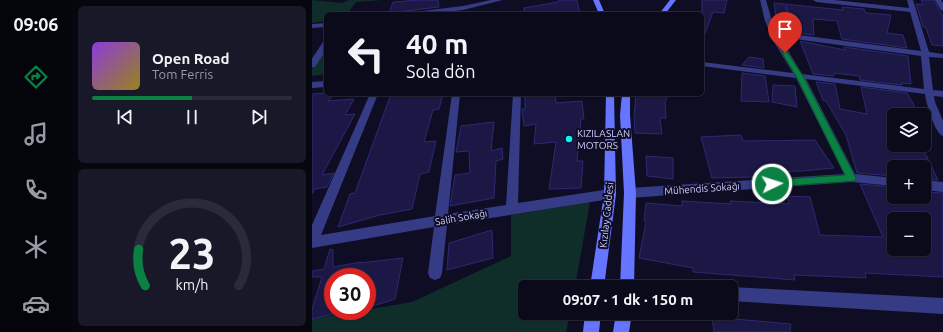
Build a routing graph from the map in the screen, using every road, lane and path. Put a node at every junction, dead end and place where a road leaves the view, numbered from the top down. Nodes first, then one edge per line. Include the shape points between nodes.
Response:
1 (500, 0) edge
2 (596, 0) edge
3 (672, 0) edge
4 (763, 0) edge
5 (816, 0) edge
6 (910, 0) edge
7 (938, 0) edge
8 (859, 2) edge
9 (943, 9) edge
10 (913, 10) junction
11 (462, 11) edge
12 (446, 12) edge
13 (601, 12) edge
14 (664, 12) edge
15 (324, 25) edge
16 (312, 26) edge
17 (774, 34) junction
18 (324, 47) edge
19 (925, 53) junction
20 (943, 56) edge
21 (704, 64) edge
22 (312, 65) edge
23 (799, 76) junction
24 (324, 84) edge
25 (312, 85) edge
26 (929, 91) junction
27 (943, 94) edge
28 (373, 96) edge
29 (456, 96) edge
30 (517, 96) edge
31 (610, 96) edge
32 (626, 96) edge
33 (943, 133) edge
34 (852, 178) junction
35 (887, 181) edge
36 (931, 185) edge
37 (943, 186) edge
38 (630, 193) junction
39 (610, 194) junction
40 (512, 209) junction
41 (440, 221) junction
42 (312, 241) edge
43 (435, 273) dead end
44 (598, 280) edge
45 (630, 280) edge
46 (738, 294) edge
47 (943, 306) edge
48 (592, 320) edge
49 (623, 320) edge
50 (591, 332) edge
51 (621, 332) edge

1 - 11 street
2 - 13 main road
3 - 14 main road
4 - 17 street via 765,13
5 - 8 street
6 - 10 street
7 - 9 street
8 - 10 street
10 - 19 street
11 - 12 street
15 - 16 street
17 - 19 street
17 - 23 street
18 - 22 street
19 - 20 street
19 - 26 street
21 - 23 street
23 - 26 street
23 - 34 street
24 - 25 street
26 - 27 street
26 - 33 street via 930,102
28 - 42 street
29 - 41 street
30 - 40 street
31 - 39 main road, Kızılay Caddesi
32 - 38 main road, Kızılay Caddesi
34 - 35 street, Mühendis Sokağı
34 - 38 street, Mühendis Sokağı
36 - 37 street
38 - 45 main road, Kızılay Caddesi
39 - 40 street, Salih Sokağı
39 - 44 main road, Kızılay Caddesi
40 - 41 street, Salih Sokağı
41 - 42 street, Salih Sokağı
41 - 43 street
46 - 47 street
48 - 50 main road
49 - 51 main road

